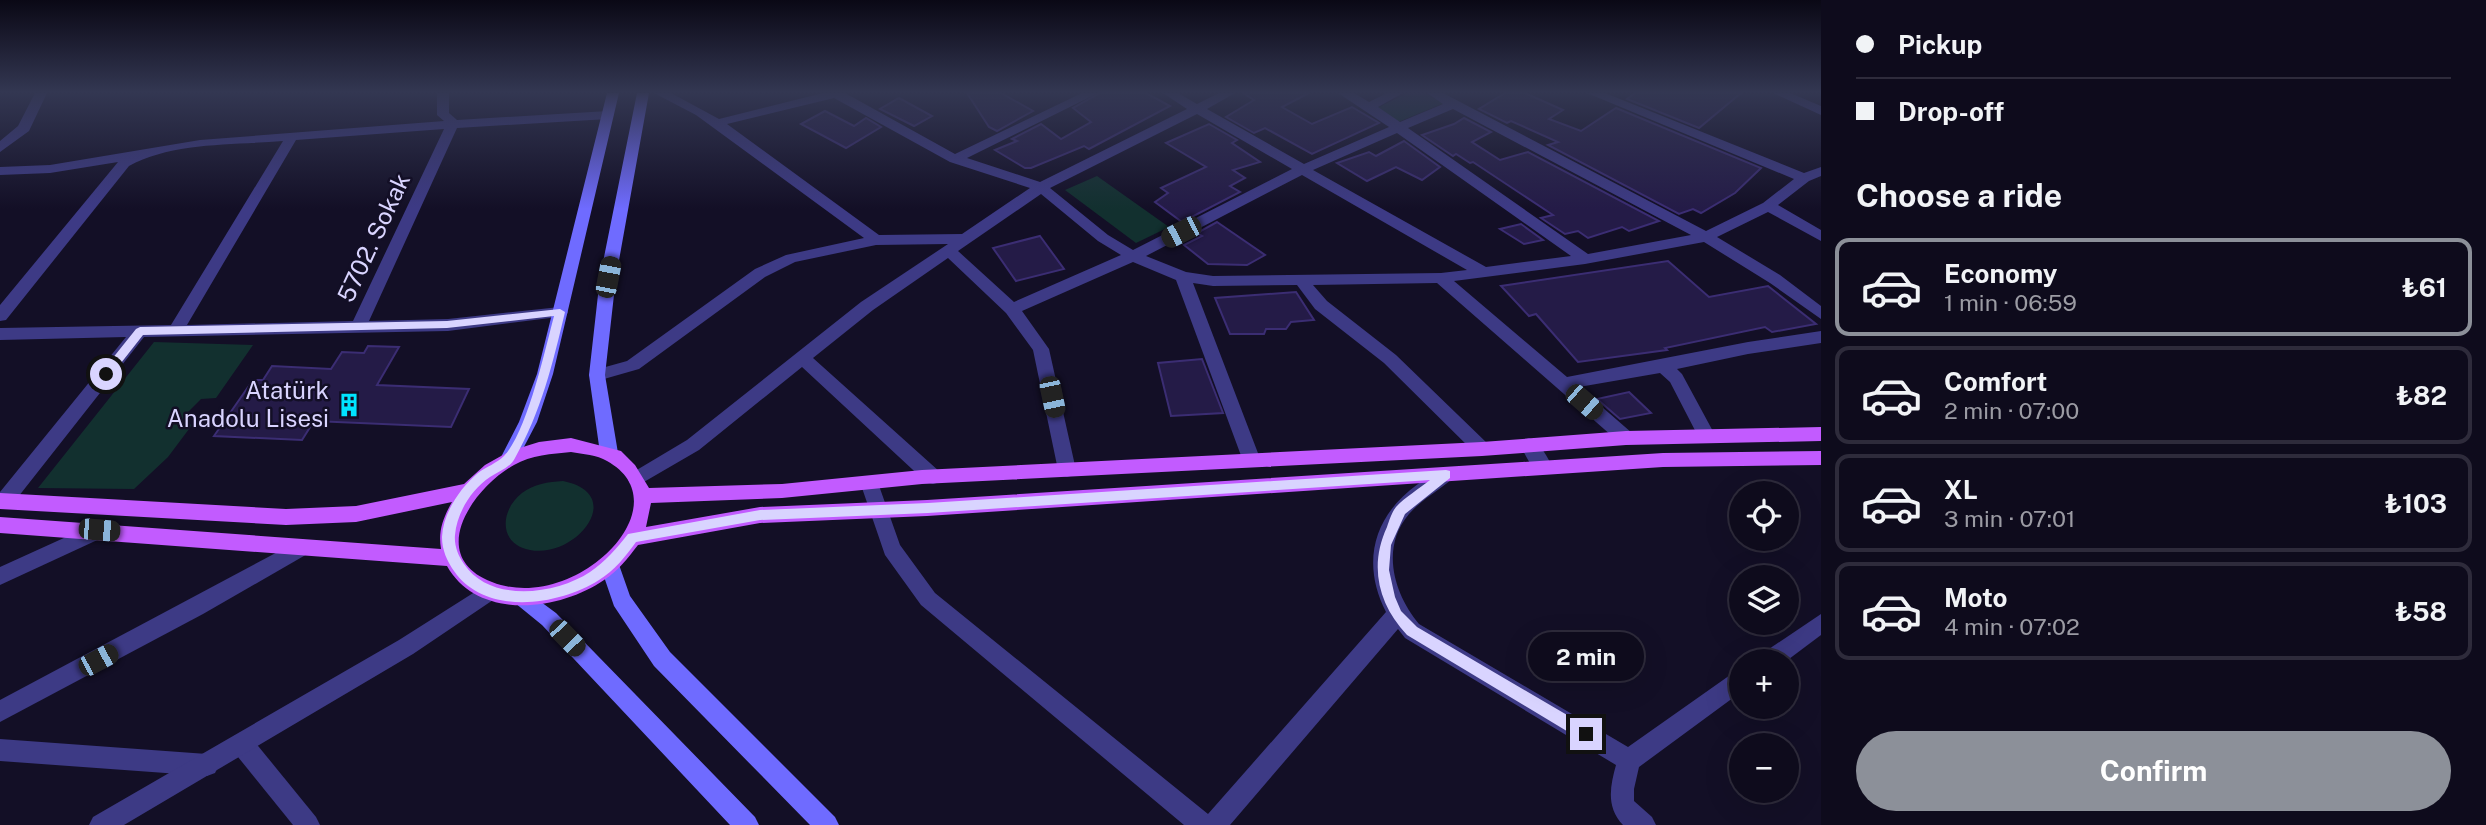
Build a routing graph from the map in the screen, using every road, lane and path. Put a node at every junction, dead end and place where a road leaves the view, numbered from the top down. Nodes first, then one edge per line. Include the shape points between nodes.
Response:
1 (20, 132) edge
2 (357, 132) edge
3 (449, 132) edge
4 (604, 132) edge
5 (636, 132) edge
6 (729, 132) edge
7 (905, 132) edge
8 (1012, 132) edge
9 (1153, 132) edge
10 (1234, 132) edge
11 (1387, 132) edge
12 (1400, 132) edge
13 (1505, 132) edge
14 (1689, 132) edge
15 (292, 136) junction
16 (0, 148) edge
17 (143, 153) junction
18 (955, 159) junction
19 (1301, 170) junction
20 (0, 171) edge
21 (1821, 171) edge
22 (1804, 178) junction
23 (1041, 187) junction
24 (1768, 206) junction
25 (1821, 236) edge
26 (1706, 237) junction
27 (963, 239) junction
28 (876, 240) junction
29 (948, 250) junction
30 (1133, 257) junction
31 (1585, 259) junction
32 (1483, 272) junction
33 (1184, 277) junction
34 (1441, 278) junction
35 (1303, 281) junction
36 (1012, 309) junction
37 (560, 312) junction
38 (1821, 314) edge
39 (0, 316) edge
40 (358, 327) junction
41 (176, 330) junction
42 (140, 331) junction
43 (0, 334) edge
44 (1821, 337) edge
45 (801, 357) junction
46 (1663, 366) junction
47 (597, 376) junction
48 (1563, 384) junction
49 (1821, 434) edge
50 (1706, 435) junction
51 (1626, 438) junction
52 (1529, 445) junction
53 (1482, 449) junction
54 (609, 453) junction
55 (1821, 458) edge
56 (509, 459) junction
57 (1252, 461) junction
58 (1544, 468) junction
59 (1067, 470) junction
60 (1446, 474) junction
61 (933, 477) junction
62 (870, 485) junction
63 (639, 487) junction
64 (467, 491) junction
65 (2, 501) edge
66 (876, 509) junction
67 (0, 525) edge
68 (99, 530) junction
69 (632, 538) junction
70 (302, 547) junction
71 (452, 558) junction
72 (610, 565) junction
73 (0, 576) edge
74 (489, 592) junction
75 (522, 597) junction
76 (1396, 615) junction
77 (1820, 625) edge
78 (1786, 649) edge
79 (1729, 689) edge
80 (0, 712) edge
81 (242, 744) junction
82 (0, 750) edge
83 (1629, 760) junction
84 (207, 765) junction
85 (101, 825) edge
86 (308, 825) edge
87 (747, 825) edge
88 (827, 825) edge
89 (1203, 825) edge
90 (1214, 825) edge
91 (1643, 825) edge

1 - 16 street
2 - 15 street
3 - 40 street, 5702. Sokak
4 - 37 main road
5 - 47 main road via 608,277
6 - 28 street
7 - 18 street
8 - 18 street
9 - 23 street
10 - 19 street
11 - 19 street
12 - 31 street
13 - 26 street
14 - 22 street
15 - 17 street
15 - 41 street
17 - 20 street via 48,169
17 - 39 street via 124,163
18 - 23 street
19 - 30 street
19 - 32 street
21 - 22 street
22 - 24 street
23 - 27 street
23 - 30 street
24 - 25 street
24 - 26 street
26 - 31 street
26 - 38 street
27 - 28 street
27 - 29 street
28 - 47 street via 791,258 750,281 633,365
29 - 36 street
29 - 45 street
30 - 33 street
30 - 36 street
31 - 32 street
32 - 34 street
33 - 35 street
33 - 57 street
34 - 35 street
34 - 48 street
35 - 53 street via 1321,305 1390,359
36 - 59 street via 1041,349
37 - 40 street via 457,324
37 - 56 main road via 532,410
40 - 41 street
41 - 42 street
42 - 43 street
42 - 65 street
44 - 46 street
45 - 61 street
45 - 63 street
46 - 48 street
46 - 50 street via 1676,378
47 - 54 main road
48 - 51 street
49 - 50 main road
50 - 51 main road
51 - 52 main road
52 - 53 main road
52 - 58 street
53 - 57 main road
54 - 56 main road via 571,445 542,447
54 - 63 main road via 624,463
55 - 58 main road via 1663,460
56 - 64 main road
57 - 59 main road
58 - 60 main road
59 - 61 main road
60 - 66 main road
60 - 76 street via 1400,511 1385,545 1382,570
61 - 62 main road
62 - 63 main road via 766,494
62 - 66 street
63 - 69 main road via 640,516
64 - 65 main road via 356,514 286,517
64 - 71 main road via 448,536
66 - 69 main road via 760,515
66 - 89 street via 892,549 928,599
67 - 68 main road
68 - 70 main road
68 - 73 street
69 - 72 main road
70 - 71 main road
70 - 80 street
71 - 74 main road via 466,578
72 - 75 main road via 560,592
72 - 88 main road via 621,600 662,659
74 - 75 main road
74 - 81 street
75 - 87 main road via 549,619
76 - 83 street via 1412,631
76 - 90 street
77 - 78 street
79 - 83 street
81 - 84 street
81 - 86 street
82 - 84 street
83 - 91 street via 1620,797 1625,811
84 - 85 street

